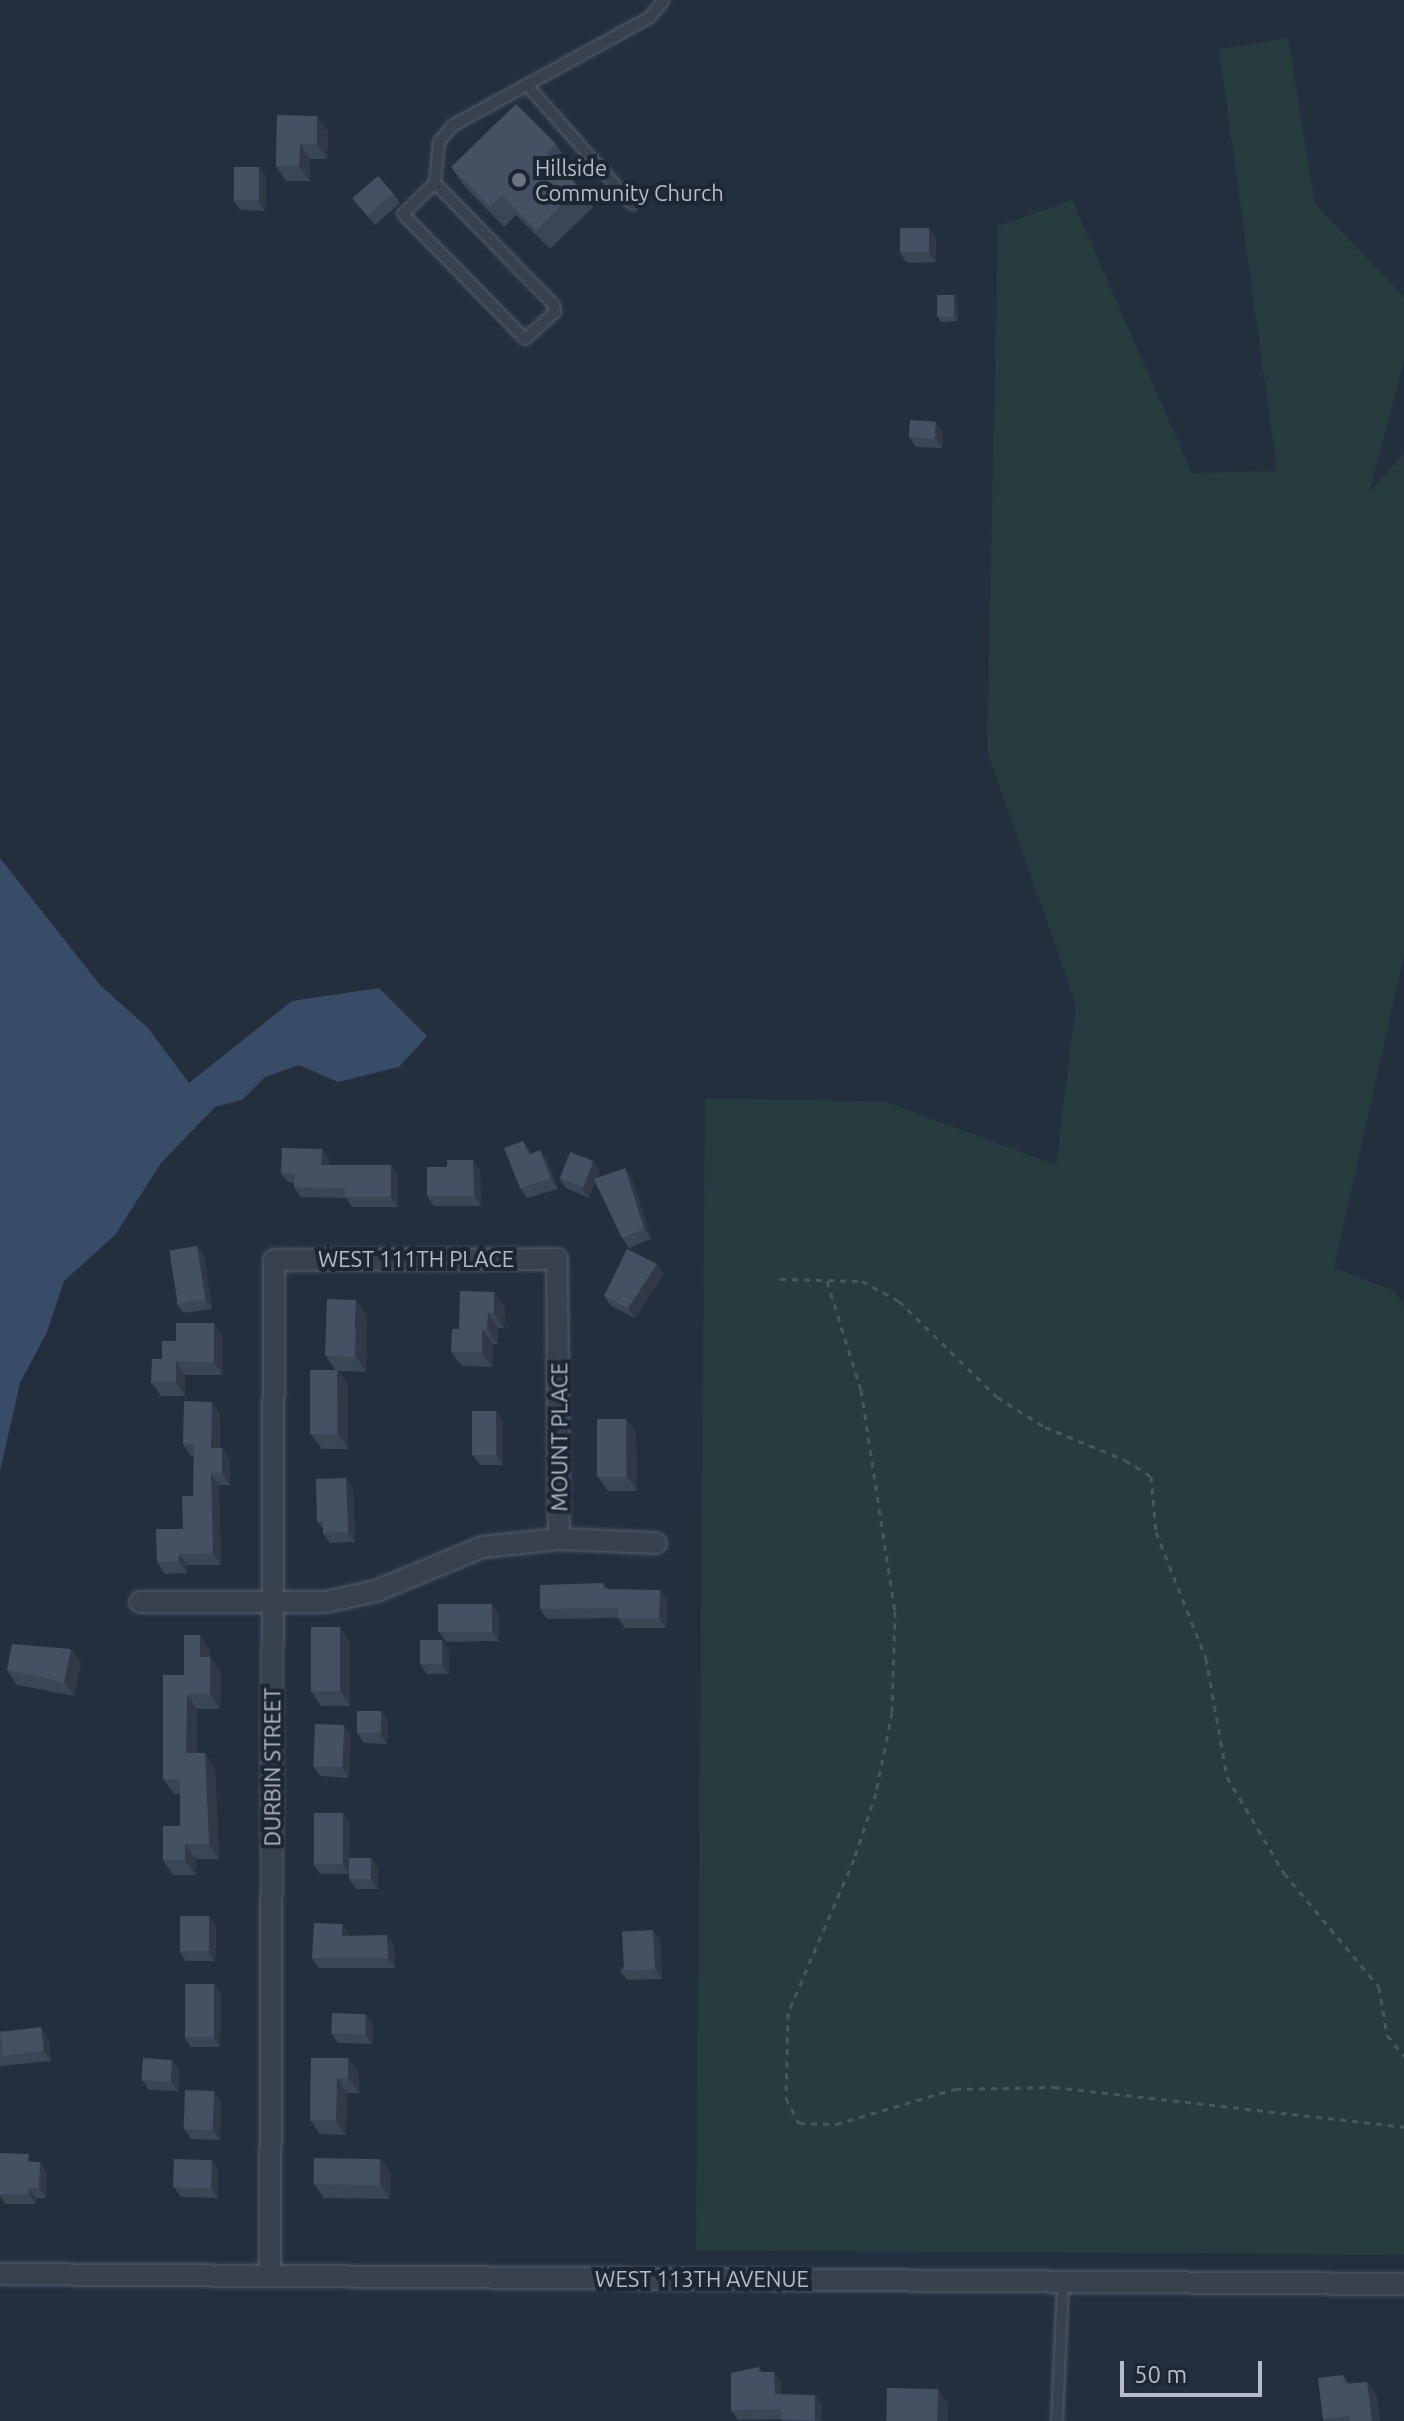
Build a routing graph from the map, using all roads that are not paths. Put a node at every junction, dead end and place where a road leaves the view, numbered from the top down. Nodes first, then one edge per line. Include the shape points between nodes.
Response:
1 (664, 0) edge
2 (527, 85) junction
3 (435, 183) junction
4 (632, 204) dead end
5 (557, 1259) joint
6 (274, 1260) joint
7 (559, 1539) junction
8 (656, 1543) dead end
9 (140, 1602) dead end
10 (273, 1603) junction
11 (0, 2274) edge
12 (270, 2275) junction
13 (1063, 2282) junction
14 (1404, 2284) edge
15 (1057, 2421) edge

1 - 2 lane via 650,17
2 - 3 lane via 452,126 439,142
2 - 4 lane
3 - 3 lane via 403,218 525,339 555,312 554,305
5 - 6 street, WEST 111TH PLACE
5 - 7 street, MOUNT PLACE
6 - 10 street, DURBIN STREET
7 - 8 street
7 - 10 street, MOUNT PLACE via 483,1547 376,1591 326,1602
9 - 10 street, MOUNT PLACE
10 - 12 street, DURBIN STREET
11 - 12 street, WEST 113TH AVENUE
12 - 13 street, WEST 113TH AVENUE
13 - 14 street, WEST 113TH AVENUE
13 - 15 lane

